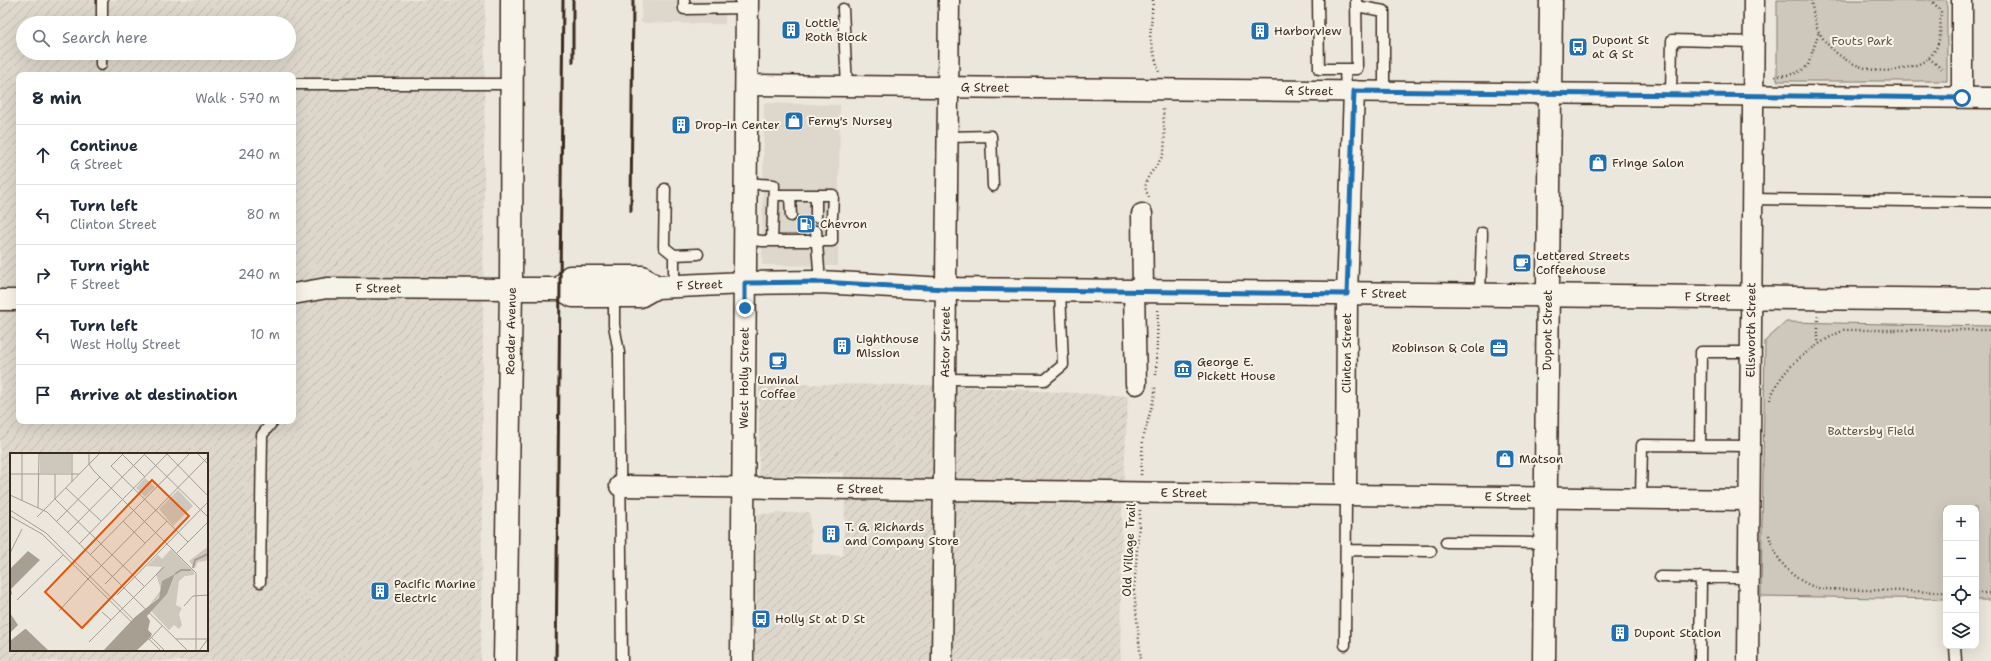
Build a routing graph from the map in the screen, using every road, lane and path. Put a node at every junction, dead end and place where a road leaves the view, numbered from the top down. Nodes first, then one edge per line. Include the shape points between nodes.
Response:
1 (102, 0) edge
2 (512, 0) edge
3 (684, 0) edge
4 (949, 0) edge
5 (1153, 0) edge
6 (1318, 0) edge
7 (1551, 0) edge
8 (1754, 0) edge
9 (1811, 0) edge
10 (1931, 0) edge
11 (1962, 0) edge
12 (1356, 3) edge
13 (747, 4) edge
14 (844, 9) dead end
15 (102, 16) edge
16 (1819, 32) junction
17 (1753, 42) junction
18 (102, 60) edge
19 (102, 66) dead end
20 (1345, 69) junction
21 (1768, 76) dead end
22 (296, 84) edge
23 (512, 84) junction
24 (746, 85) junction
25 (847, 86) junction
26 (948, 87) junction
27 (1163, 89) junction
28 (1350, 91) junction
29 (1384, 92) junction
30 (1550, 93) junction
31 (1671, 95) junction
32 (1753, 95) junction
33 (1962, 98) junction
34 (1991, 98) edge
35 (948, 138) junction
36 (746, 183) junction
37 (993, 186) dead end
38 (665, 189) dead end
39 (774, 195) junction
40 (790, 195) junction
41 (816, 195) junction
42 (1752, 199) junction
43 (1991, 202) edge
44 (1142, 214) dead end
45 (791, 216) dead end
46 (816, 217) dead end
47 (832, 217) dead end
48 (790, 231) dead end
49 (832, 231) dead end
50 (1482, 233) dead end
51 (816, 236) junction
52 (745, 239) junction
53 (772, 241) junction
54 (791, 241) junction
55 (698, 254) dead end
56 (674, 255) junction
57 (820, 282) junction
58 (745, 283) junction
59 (665, 286) junction
60 (511, 289) junction
61 (561, 289) junction
62 (946, 289) junction
63 (1060, 291) junction
64 (1139, 291) junction
65 (296, 293) edge
66 (1347, 294) junction
67 (1480, 295) junction
68 (614, 296) junction
69 (1548, 296) junction
70 (1751, 298) junction
71 (1818, 298) junction
72 (0, 300) edge
73 (16, 300) edge
74 (1991, 300) edge
75 (1991, 330) edge
76 (1818, 344) junction
77 (1750, 352) junction
78 (945, 379) junction
79 (1136, 384) dead end
80 (1769, 402) dead end
81 (271, 424) edge
82 (1143, 439) dead end
83 (1700, 445) junction
84 (1750, 446) junction
85 (620, 486) junction
86 (743, 488) junction
87 (944, 490) junction
88 (1141, 492) junction
89 (1346, 495) junction
90 (1546, 497) junction
91 (1642, 498) junction
92 (1749, 500) junction
93 (1767, 529) dead end
94 (1446, 542) dead end
95 (1545, 543) junction
96 (1346, 550) junction
97 (1431, 551) dead end
98 (1660, 577) dead end
99 (1701, 577) junction
100 (1748, 578) junction
101 (260, 582) dead end
102 (1943, 592) edge
103 (1979, 593) edge
104 (1991, 593) edge
105 (1345, 645) dead end
106 (1956, 649) edge
107 (505, 661) edge
108 (622, 661) edge
109 (742, 661) edge
110 (942, 661) edge
111 (1141, 661) edge
112 (1544, 661) edge
113 (1700, 661) edge
114 (1748, 661) edge
115 (1956, 661) edge

1 - 15 lane
2 - 23 street, Roeder Avenue
3 - 13 lane via 684,9
4 - 26 street, Astor Street
5 - 27 path via 1150,39
6 - 20 lane via 1319,69
7 - 30 street, Dupont Street
8 - 17 street, Ellsworth Street
9 - 16 path
10 - 16 path via 1941,12 1940,40 1929,58 1918,65 1888,71 1862,68 1838,55
11 - 33 street
12 - 20 lane via 1357,69
12 - 29 lane via 1384,11
13 - 24 street, West Holly Street
14 - 25 lane
16 - 21 path via 1808,65 1804,69 1791,74
17 - 31 lane via 1672,40
17 - 32 street, Ellsworth Street
18 - 19 lane
20 - 28 lane
22 - 23 lane
23 - 60 street, Roeder Avenue
24 - 25 street, G Street
24 - 36 street, West Holly Street
25 - 26 street, G Street
26 - 27 street, G Street
26 - 35 street, Astor Street
27 - 28 street, G Street
28 - 29 street, G Street
28 - 66 street, Clinton Street
29 - 30 street, G Street
30 - 31 street, G Street
30 - 69 street, Dupont Street
31 - 32 street, G Street
32 - 33 street, G Street
32 - 42 street, Ellsworth Street
33 - 34 street, G Street
35 - 37 lane via 991,136
35 - 62 street, Astor Street
36 - 39 lane via 774,185
36 - 52 street, West Holly Street
38 - 56 lane via 664,246
39 - 40 lane
39 - 53 lane
40 - 41 lane
40 - 45 lane
41 - 46 lane
41 - 47 lane via 833,195
42 - 43 lane
42 - 70 street, Ellsworth Street
44 - 64 street
48 - 54 lane
49 - 51 lane via 832,241
50 - 67 lane
51 - 54 lane
51 - 57 lane
52 - 53 lane
52 - 58 street, West Holly Street
53 - 54 lane
55 - 56 lane
56 - 59 lane
57 - 58 street, F Street
57 - 62 street, F Street
58 - 59 street, F Street
58 - 86 street, West Holly Street
59 - 61 street, F Street via 642,277 570,277
59 - 68 street, F Street via 640,296
60 - 61 street, F Street
60 - 65 street, F Street via 327,288
60 - 107 street, Roeder Avenue
61 - 68 street, F Street via 573,296
62 - 63 street, F Street
62 - 78 street, Astor Street
63 - 64 street, F Street
63 - 78 lane via 1063,365 1045,380
64 - 66 street, F Street
64 - 79 street
66 - 67 street, F Street
66 - 89 street, Clinton Street
67 - 69 street, F Street
68 - 85 lane via 614,326 619,353
69 - 70 street, F Street
69 - 90 street, Dupont Street
70 - 71 street, F Street
70 - 77 street, Ellsworth Street
71 - 74 street, F Street
71 - 76 path
72 - 73 street
75 - 76 path via 1852,329 1844,330
76 - 80 path via 1783,377
77 - 83 lane via 1701,352
77 - 84 street, Ellsworth Street
78 - 87 street, Astor Street
81 - 101 lane via 262,435
82 - 88 path, Old Village Trail
83 - 84 lane
83 - 91 lane via 1642,444
84 - 92 street, Ellsworth Street
85 - 86 street, E Street
85 - 108 lane
86 - 87 street, E Street
86 - 109 street, West Holly Street
87 - 88 street, E Street
87 - 110 street, Astor Street
88 - 89 street, E Street
88 - 111 path, Old Village Trail via 1134,589
89 - 90 street, E Street
89 - 96 lane
90 - 91 street, E Street
90 - 95 street, Dupont Street
91 - 92 street, E Street
92 - 100 street, Ellsworth Street
93 - 102 path via 1782,563 1800,581 1812,587 1824,590
94 - 95 lane
95 - 112 street, Dupont Street
96 - 97 lane
96 - 105 lane
98 - 99 lane
99 - 100 lane
99 - 113 lane
100 - 114 street, Ellsworth Street
103 - 104 path
106 - 115 lane

